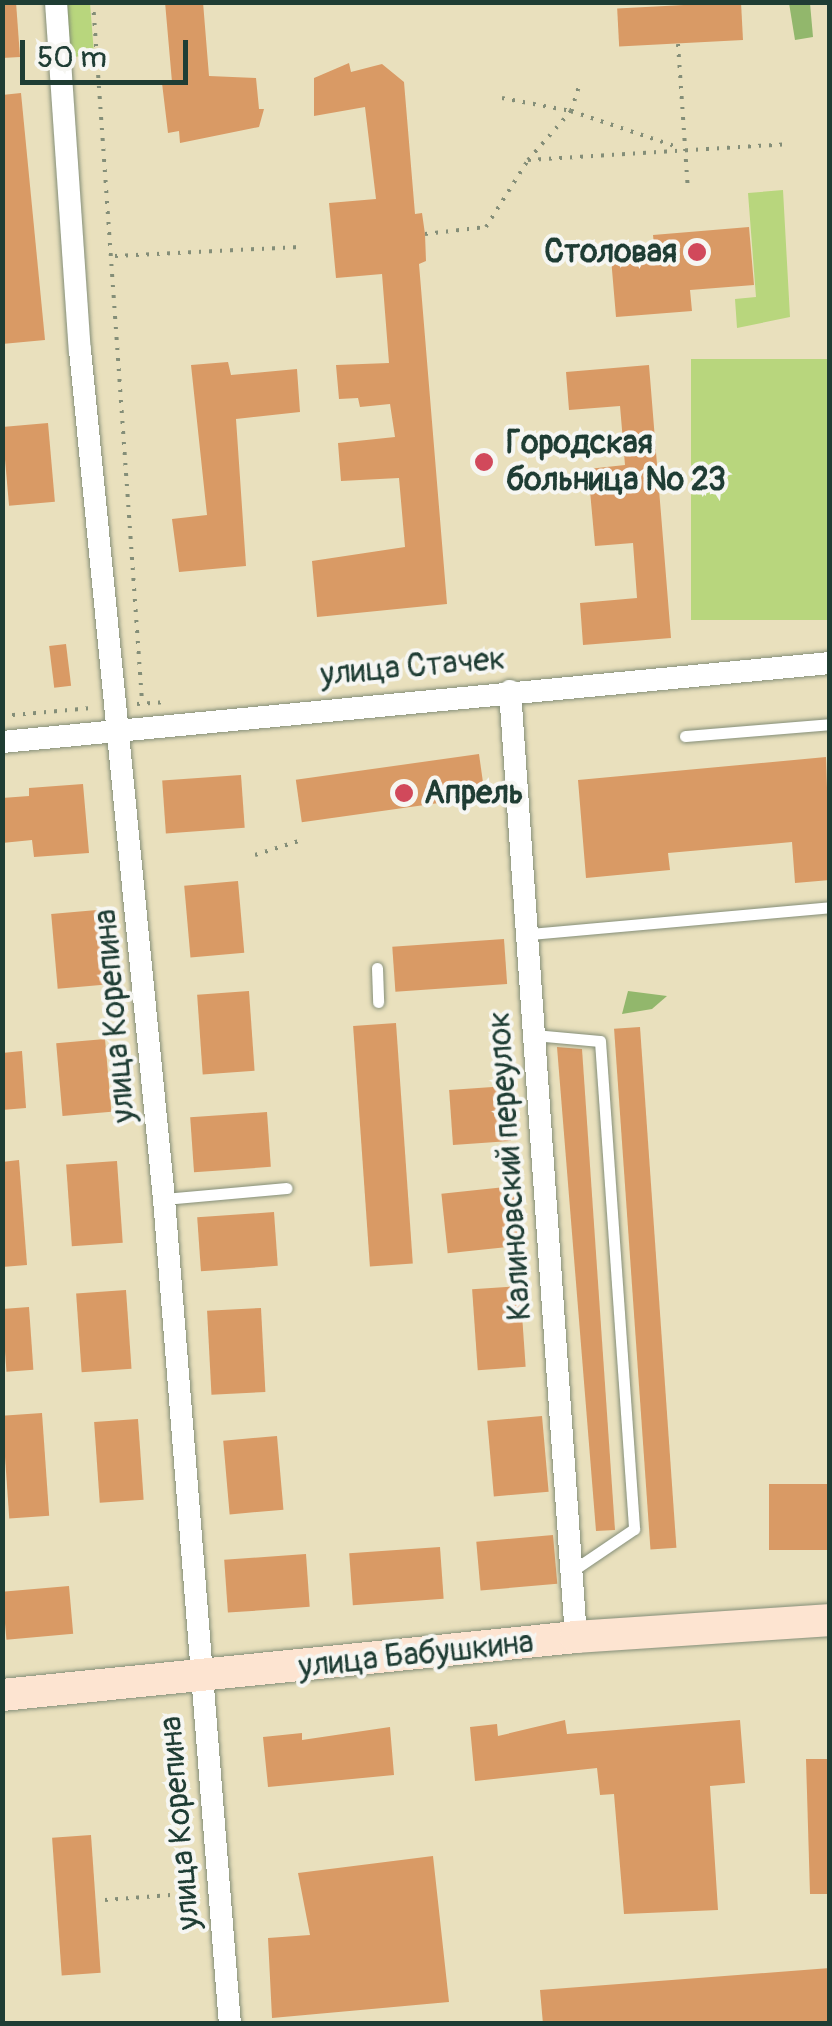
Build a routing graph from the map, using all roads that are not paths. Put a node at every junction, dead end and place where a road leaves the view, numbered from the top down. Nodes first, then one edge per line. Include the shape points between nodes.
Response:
1 (56, 2) edge
2 (830, 663) edge
3 (510, 690) junction
4 (830, 724) edge
5 (119, 728) junction
6 (685, 736) dead end
7 (2, 742) edge
8 (830, 907) edge
9 (530, 934) junction
10 (377, 968) dead end
11 (378, 1002) dead end
12 (534, 1035) junction
13 (287, 1188) dead end
14 (164, 1199) junction
15 (572, 1571) junction
16 (830, 1620) edge
17 (576, 1636) junction
18 (200, 1679) junction
19 (2, 1694) edge
20 (230, 2024) edge

1 - 5 street, улица Корепина via 80,350
2 - 3 street, улица Стачек
3 - 5 street, улица Стачек
3 - 9 street, Калиновский переулок
4 - 6 lane
5 - 7 street, улица Стачек
5 - 14 street, улица Корепина
8 - 9 lane
9 - 12 street, Калиновский переулок
10 - 11 lane
12 - 15 street, Калиновский переулок
12 - 15 lane via 600,1040 634,1529
13 - 14 lane
14 - 18 street, улица Корепина
15 - 17 street, Калиновский переулок
16 - 17 street, улица Бабушкина
17 - 18 street, улица Бабушкина
18 - 19 street, улица Бабушкина
18 - 20 street, улица Корепина

